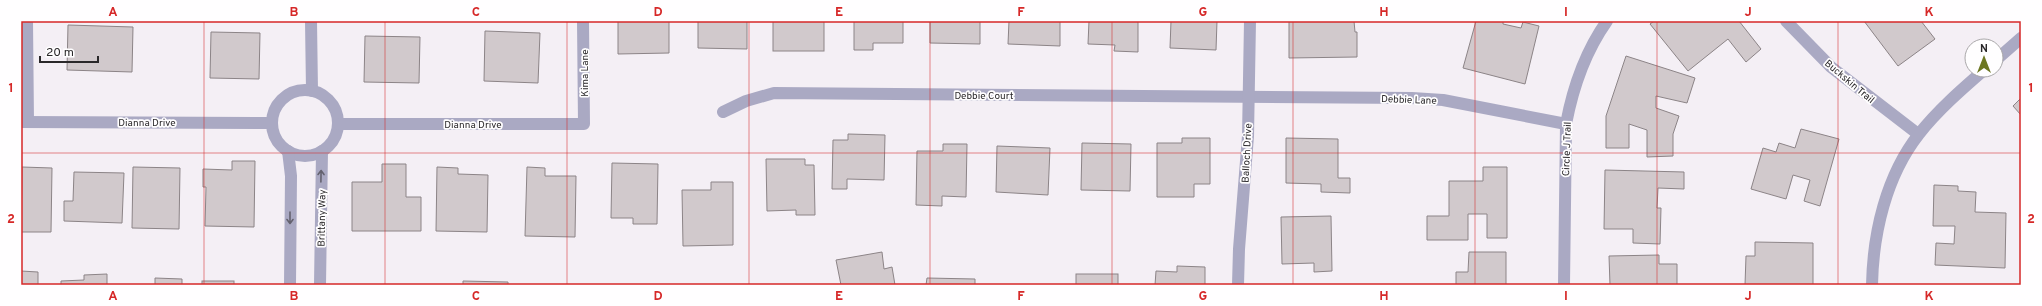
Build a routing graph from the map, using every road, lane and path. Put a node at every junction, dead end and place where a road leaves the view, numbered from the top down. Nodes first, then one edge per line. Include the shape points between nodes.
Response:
1 (27, 21) edge
2 (311, 21) edge
3 (583, 21) edge
4 (1250, 21) edge
5 (1607, 21) edge
6 (1786, 21) edge
7 (2021, 38) edge
8 (2004, 53) edge
9 (1975, 78) edge
10 (312, 91) junction
11 (1249, 96) junction
12 (723, 112) dead end
13 (24, 122) edge
14 (272, 122) junction
15 (338, 124) junction
16 (584, 124) joint
17 (1566, 124) junction
18 (1918, 134) junction
19 (322, 151) junction
20 (288, 152) junction
21 (290, 285) edge
22 (320, 285) edge
23 (1238, 285) edge
24 (1564, 285) edge
25 (1872, 285) edge

1 - 13 street
2 - 10 street
3 - 16 street, Kima Lane
4 - 11 street, Balloch Drive
5 - 17 street, Circle J Trail via 1588,51 1578,75
6 - 18 street, Buckskin Trail via 1831,67
7 - 8 street
9 - 18 street
10 - 14 street via 290,94 280,101 274,111
10 - 15 street via 323,95 331,103 337,113
11 - 12 street, Debbie Court via 774,93 746,101
11 - 17 street, Debbie Lane via 1443,100
11 - 23 street, Balloch Drive
13 - 14 street, Dianna Drive
14 - 20 street via 279,144
15 - 16 street, Dianna Drive
15 - 19 street via 336,135 330,145
17 - 24 street, Circle J Trail
18 - 25 street via 1900,166 1878,224 1872,258
19 - 20 street via 310,156
22 -> 19 street, Brittany Way
20 -> 21 street via 291,176

